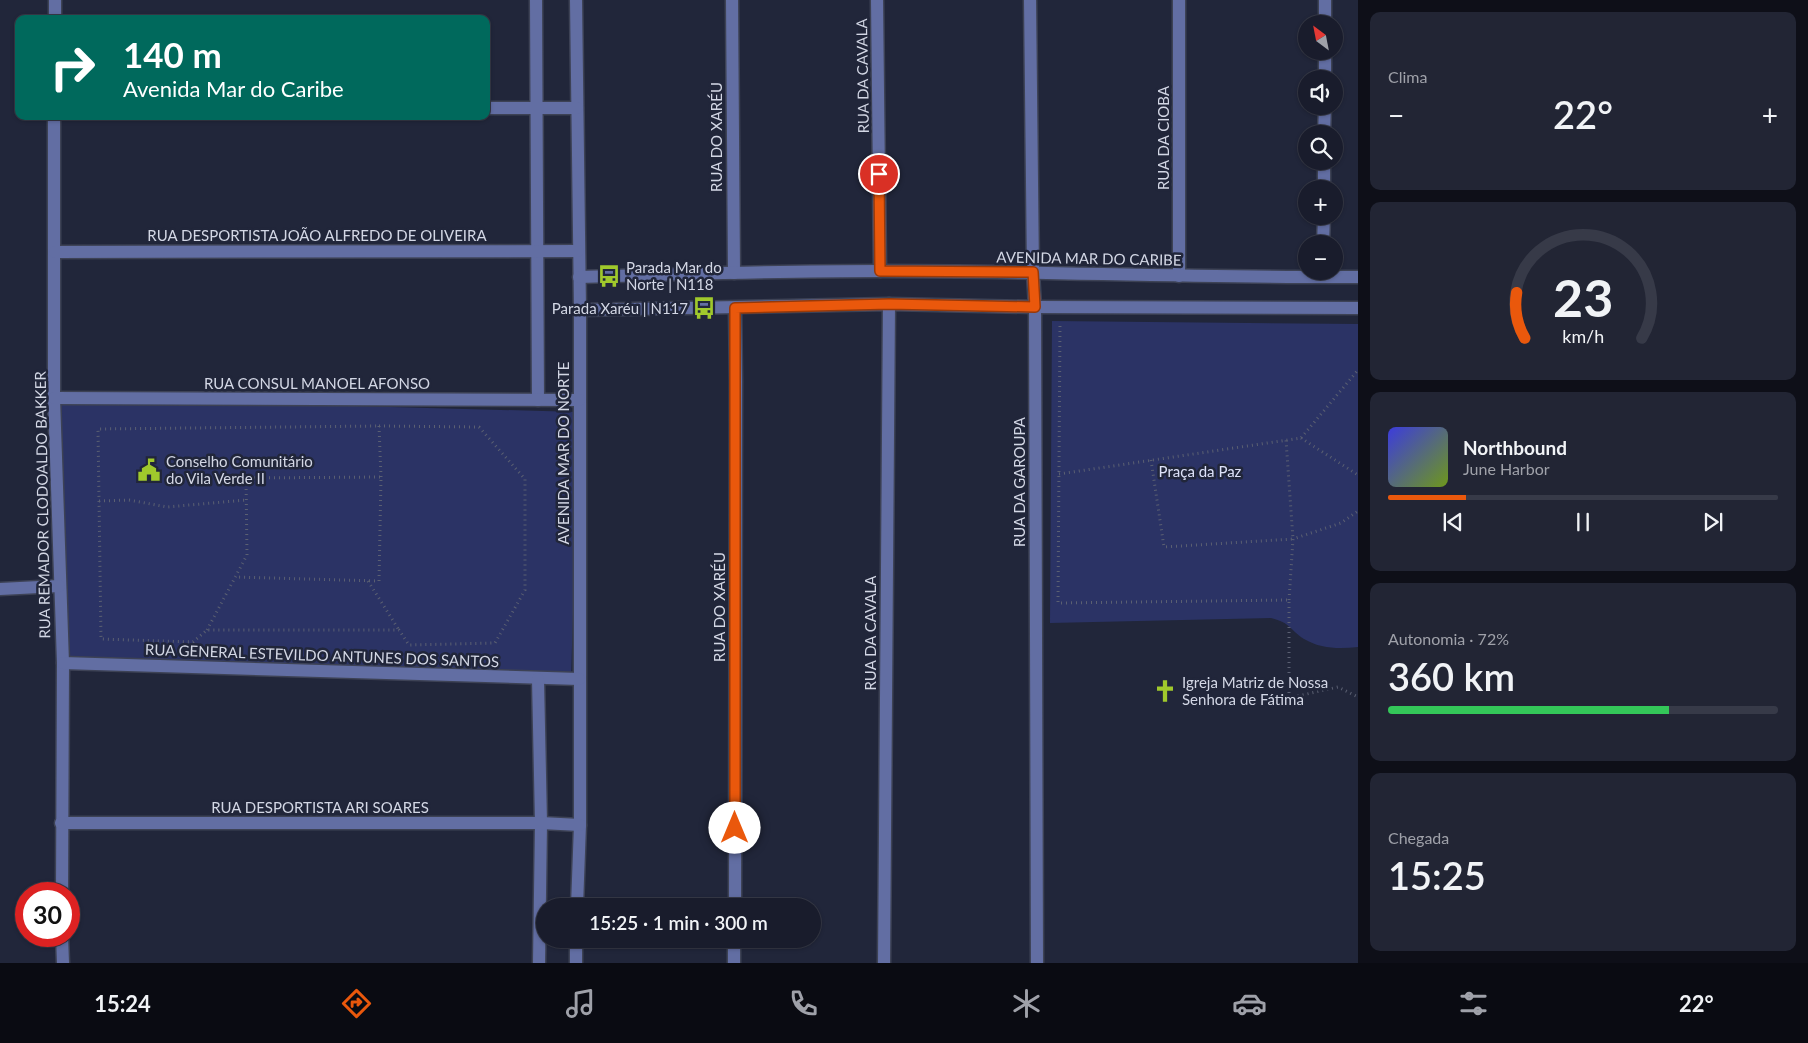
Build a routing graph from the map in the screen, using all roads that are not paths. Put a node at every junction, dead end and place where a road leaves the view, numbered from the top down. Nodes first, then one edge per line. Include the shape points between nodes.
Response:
1 (55, 0) edge
2 (536, 0) edge
3 (576, 0) edge
4 (732, 0) edge
5 (877, 0) edge
6 (1030, 0) edge
7 (1179, 0) edge
8 (1326, 0) edge
9 (55, 15) edge
10 (1325, 15) edge
11 (490, 108) edge
12 (577, 108) junction
13 (537, 109) junction
14 (54, 120) edge
15 (538, 251) junction
16 (578, 251) junction
17 (55, 252) junction
18 (880, 271) junction
19 (1033, 272) junction
20 (734, 273) junction
21 (1298, 274) edge
22 (1179, 276) junction
23 (1343, 276) edge
24 (578, 277) junction
25 (1358, 277) edge
26 (889, 304) junction
27 (1035, 307) junction
28 (735, 308) junction
29 (1358, 308) edge
30 (580, 310) junction
31 (54, 398) junction
32 (538, 400) junction
33 (579, 400) junction
34 (59, 586) junction
35 (0, 589) edge
36 (63, 662) junction
37 (538, 679) junction
38 (579, 679) junction
39 (61, 823) junction
40 (541, 823) junction
41 (580, 825) junction
42 (62, 882) edge
43 (577, 898) edge
44 (734, 898) edge
45 (62, 947) edge
46 (576, 948) edge
47 (734, 948) edge
48 (62, 963) edge
49 (539, 963) edge
50 (576, 963) edge
51 (734, 963) edge
52 (884, 963) edge
53 (1037, 963) edge

1 - 9 street
2 - 13 street, AVENIDA MAR DO NORTE
3 - 12 street, AVENIDA MAR DO NORTE
4 - 20 street, RUA DO XARÉU
5 - 18 street, RUA DA CAVALA
6 - 19 street, RUA DA GAROUPA
7 - 22 street, RUA DA CIOBA
8 - 10 street
11 - 13 street
12 - 13 street
12 - 16 street, AVENIDA MAR DO NORTE
13 - 15 street, AVENIDA MAR DO NORTE
14 - 17 street, RUA REMADOR CLODOALDO BAKKER
15 - 16 street, RUA DESPORTISTA JOÃO ALFREDO DE OLIVEIRA
15 - 17 street, RUA DESPORTISTA JOÃO ALFREDO DE OLIVEIRA
15 - 32 street, AVENIDA MAR DO NORTE
16 - 24 street, AVENIDA MAR DO NORTE
17 - 31 street, RUA REMADOR CLODOALDO BAKKER
18 - 19 street, AVENIDA MAR DO CARIBE
18 - 20 street, AVENIDA MAR DO CARIBE
19 - 22 street, AVENIDA MAR DO CARIBE
19 - 27 street, RUA DA GAROUPA
20 - 24 street, AVENIDA MAR DO CARIBE
21 - 22 street, AVENIDA MAR DO CARIBE
23 - 25 street, AVENIDA MAR DO CARIBE
24 - 30 street, AVENIDA MAR DO NORTE
26 - 27 street
26 - 28 street
26 - 52 street, RUA DA CAVALA
27 - 29 street
27 - 53 street, RUA DA GAROUPA
28 - 30 street
28 - 44 street, RUA DO XARÉU
30 - 33 street, AVENIDA MAR DO NORTE
31 - 32 street, RUA CONSUL MANOEL AFONSO
31 - 34 street, RUA REMADOR CLODOALDO BAKKER
32 - 33 street, RUA CONSUL MANOEL AFONSO
33 - 38 street, AVENIDA MAR DO NORTE
34 - 35 street
34 - 36 street, RUA REMADOR CLODOALDO BAKKER
36 - 37 street, RUA GENERAL ESTEVILDO ANTUNES DOS SANTOS
36 - 39 street, RUA REMADOR CLODOALDO BAKKER
37 - 38 street, RUA GENERAL ESTEVILDO ANTUNES DOS SANTOS
37 - 40 street
38 - 41 street, AVENIDA MAR DO NORTE
39 - 40 street, RUA DESPORTISTA ARI SOARES
39 - 42 street, RUA REMADOR CLODOALDO BAKKER
40 - 41 street, RUA DESPORTISTA ARI SOARES
40 - 49 street
41 - 43 street, AVENIDA MAR DO NORTE
45 - 48 street
46 - 50 street
47 - 51 street

